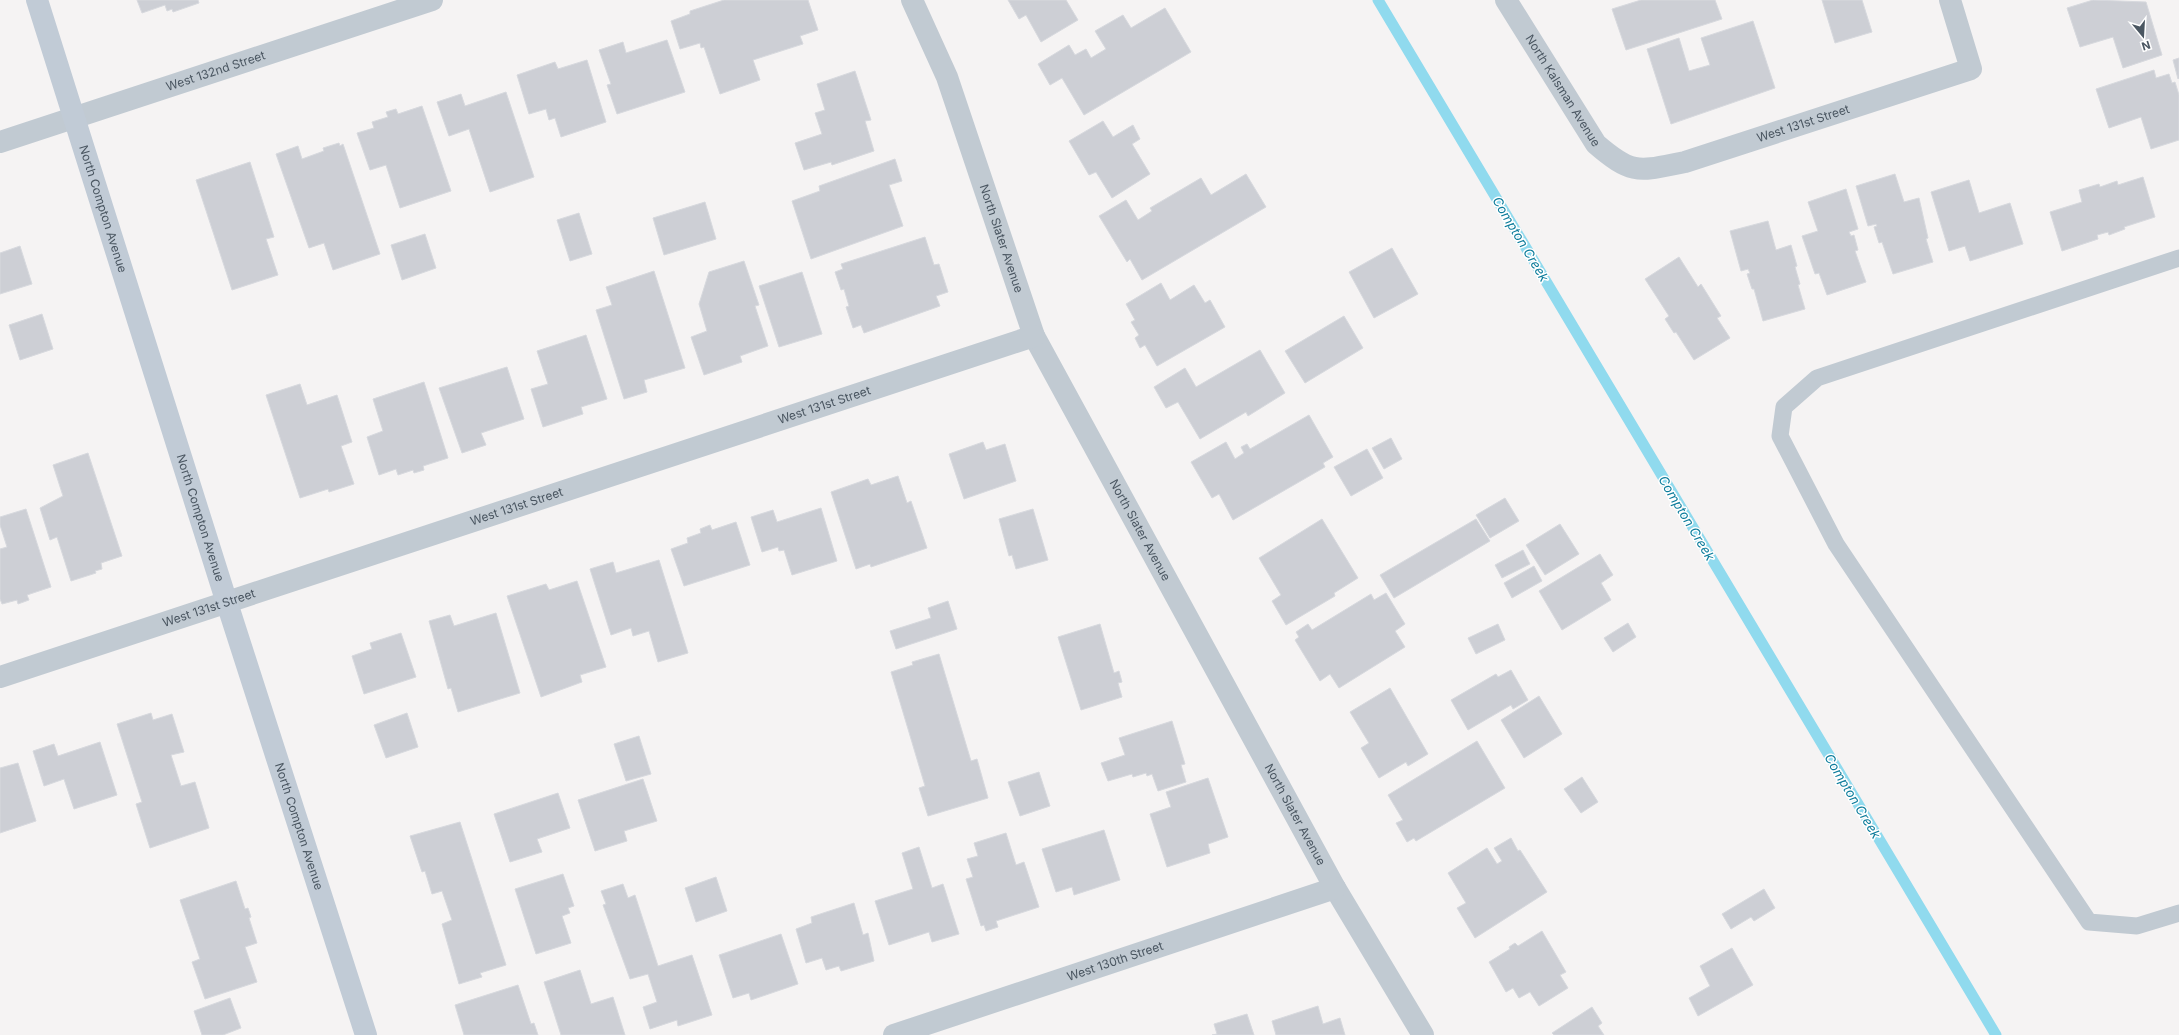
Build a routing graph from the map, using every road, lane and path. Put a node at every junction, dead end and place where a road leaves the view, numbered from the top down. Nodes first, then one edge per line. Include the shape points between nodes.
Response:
1 (37, 0) edge
2 (432, 0) edge
3 (912, 0) edge
4 (1506, 0) edge
5 (1950, 0) edge
6 (74, 117) junction
7 (0, 142) edge
8 (1632, 168) joint
9 (2179, 258) edge
10 (1034, 336) junction
11 (227, 603) junction
12 (0, 677) edge
13 (1335, 888) junction
14 (2179, 913) edge
15 (366, 1035) edge
16 (894, 1035) edge
17 (1423, 1035) edge

1 - 6 street, North Compton Avenue
2 - 6 street, West 132nd Street
3 - 10 street, North Slater Avenue via 947,77
4 - 8 street, North Kalsman Avenue via 1596,144 1616,162
5 - 8 street, West 131st Street via 1971,69 1685,162 1650,169
6 - 7 street, West 132nd Street
6 - 11 street, North Compton Avenue
9 - 14 lane via 1817,378 1784,407 1780,436 1836,544 2089,922 2137,926
10 - 11 street, West 131st Street
10 - 13 street, North Slater Avenue
11 - 12 street, West 131st Street
11 - 15 street, North Compton Avenue
13 - 16 street, West 130th Street
13 - 17 street, North Slater Avenue

